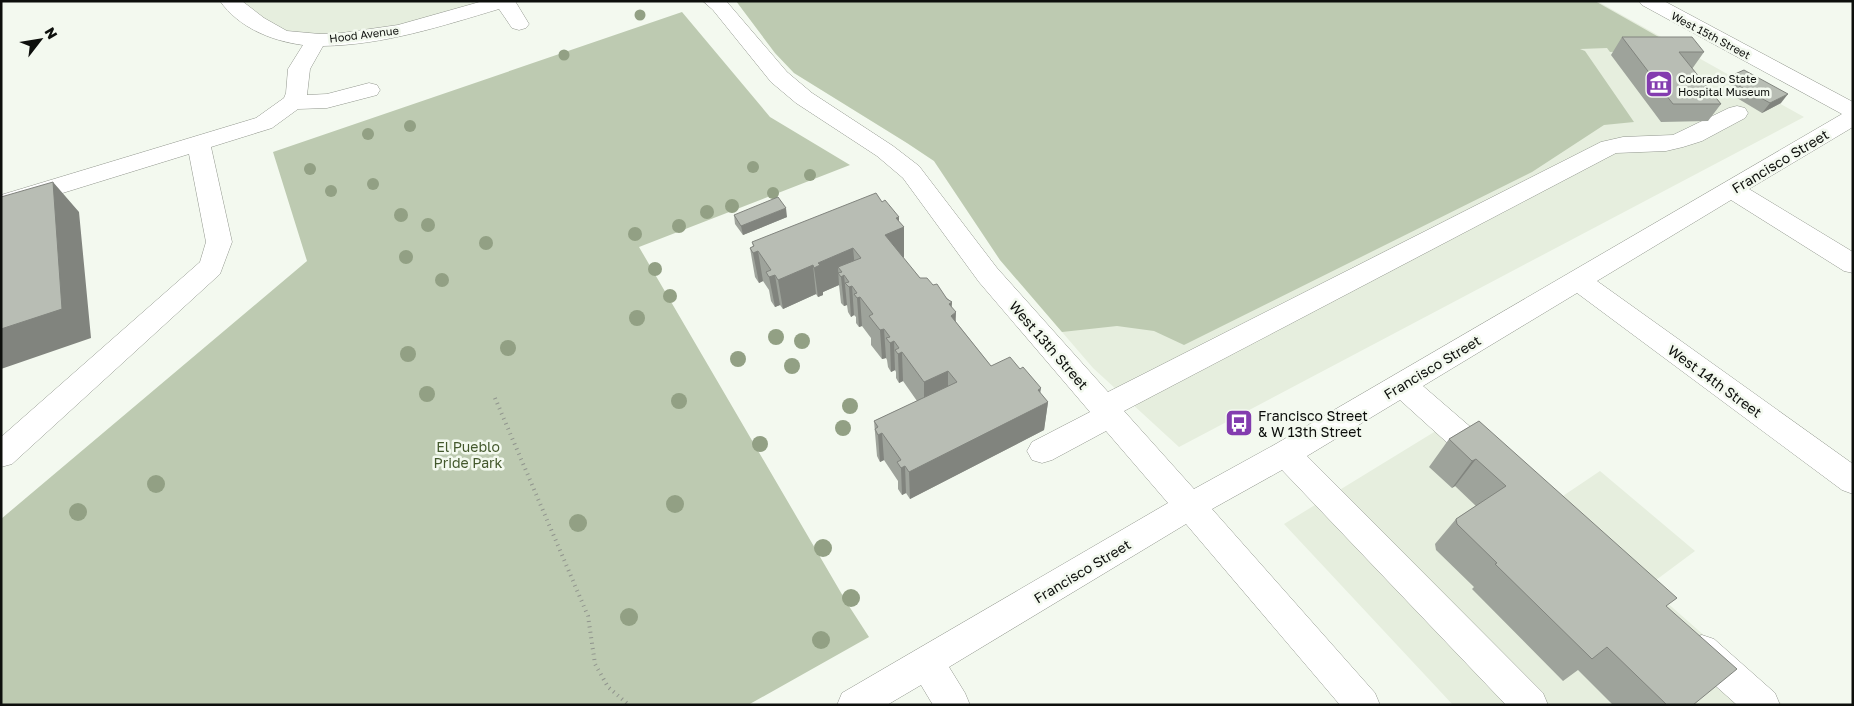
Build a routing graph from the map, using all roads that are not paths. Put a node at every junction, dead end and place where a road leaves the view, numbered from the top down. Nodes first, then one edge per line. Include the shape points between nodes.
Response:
1 (230, 1) edge
2 (505, 1) edge
3 (1649, 1) edge
4 (717, 4) edge
5 (519, 24) dead end
6 (317, 40) junction
7 (369, 90) dead end
8 (293, 102) junction
9 (1853, 111) edge
10 (1737, 113) dead end
11 (1853, 117) edge
12 (199, 144) junction
13 (1732, 190) junction
14 (1, 204) edge
15 (1853, 264) edge
16 (1578, 281) junction
17 (1402, 385) junction
18 (1106, 412) junction
19 (1042, 451) dead end
20 (1285, 454) junction
21 (1, 455) edge
22 (1505, 476) edge
23 (1853, 480) edge
24 (1190, 506) junction
25 (1682, 633) edge
26 (926, 663) junction
27 (854, 705) edge
28 (953, 705) edge
29 (1363, 705) edge
30 (1531, 705) edge
31 (1763, 705) edge

1 - 6 street, Hood Avenue via 245,17 286,36
2 - 5 street
2 - 6 street, Hood Avenue via 375,35
3 - 9 street, West 15th Street
4 - 18 street, West 13th Street via 779,77 911,172 988,275
6 - 8 street via 299,69
7 - 8 street via 327,101
8 - 12 street via 264,124
10 - 18 street via 1678,142 1609,146
11 - 13 street, Francisco Street
12 - 14 street
12 - 21 street via 219,242 211,267
13 - 15 street
13 - 16 street, Francisco Street
16 - 17 street, Francisco Street
16 - 23 street, West 14th Street
17 - 20 street, Francisco Street
17 - 22 street
18 - 19 street
18 - 24 street, West 13th Street
20 - 24 street, Francisco Street
20 - 30 street
24 - 26 street, Francisco Street
24 - 29 street, West 13th Street
25 - 31 street
26 - 27 street, Francisco Street
26 - 28 street

